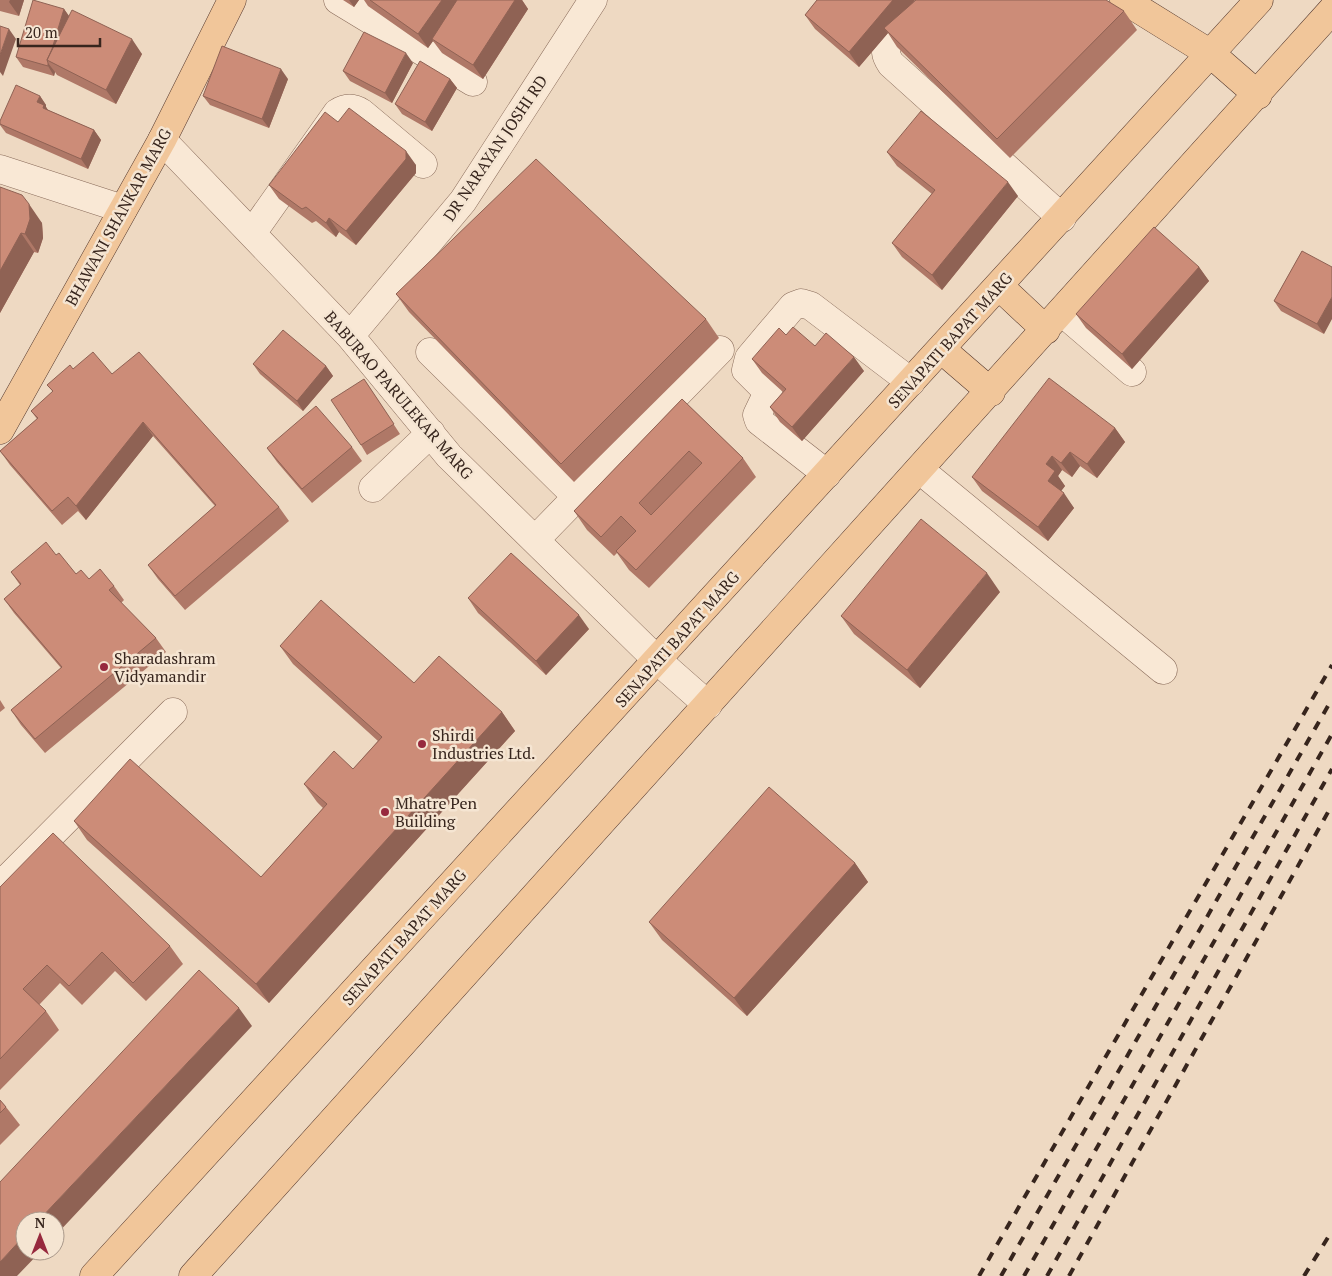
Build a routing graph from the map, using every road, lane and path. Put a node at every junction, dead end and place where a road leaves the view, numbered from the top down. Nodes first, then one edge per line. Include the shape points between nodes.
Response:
1 (232, 0) edge
2 (338, 0) edge
3 (593, 0) edge
4 (933, 0) edge
5 (1124, 0) edge
6 (1258, 0) edge
7 (1332, 10) edge
8 (1211, 54) junction
9 (473, 82) edge
10 (1258, 95) junction
11 (162, 140) junction
12 (422, 164) dead end
13 (0, 169) edge
14 (463, 201) junction
15 (123, 209) junction
16 (1062, 218) junction
17 (482, 221) edge
18 (252, 232) junction
19 (999, 286) junction
20 (1054, 321) junction
21 (350, 336) junction
22 (720, 350) dead end
23 (941, 350) junction
24 (430, 352) edge
25 (1132, 372) dead end
26 (911, 382) junction
27 (991, 392) junction
28 (0, 430) edge
29 (431, 433) junction
30 (920, 470) junction
31 (827, 474) junction
32 (372, 488) dead end
33 (577, 497) junction
34 (535, 540) junction
35 (657, 660) junction
36 (1163, 670) dead end
37 (708, 705) junction
38 (173, 712) dead end
39 (0, 886) edge
40 (94, 1276) edge
41 (193, 1276) edge

1 - 11 main road, BHAWANI SHANKAR MARG
2 - 9 street
3 - 14 street, DR NARAYAN JOSHI RD
4 - 16 street via 890,40 886,56
5 - 8 main road
6 - 8 main road, SENAPATI BAPAT MARG
7 - 10 main road
8 - 10 main road
8 - 16 main road, SENAPATI BAPAT MARG
10 - 20 main road
11 - 15 main road, BHAWANI SHANKAR MARG
11 - 18 street, BABURAO PARULEKAR MARG
12 - 18 street via 362,113 343,109
13 - 15 street
14 - 17 street
14 - 21 street, DR NARAYAN JOSHI RD
15 - 28 main road, BHAWANI SHANKAR MARG
16 - 19 main road, SENAPATI BAPAT MARG
18 - 21 street, BABURAO PARULEKAR MARG
19 - 20 main road
19 - 23 main road, SENAPATI BAPAT MARG
20 - 25 street
20 - 27 main road
21 - 29 street, BABURAO PARULEKAR MARG
22 - 33 street
23 - 26 main road, SENAPATI BAPAT MARG
23 - 27 main road
24 - 33 street
26 - 31 main road, SENAPATI BAPAT MARG
26 - 31 street via 811,306 801,303 793,306 748,358 746,370 768,392 757,415 758,421
27 - 30 main road
29 - 32 street
29 - 34 street, BABURAO PARULEKAR MARG via 449,456
30 - 36 street
30 - 37 main road
31 - 35 main road, SENAPATI BAPAT MARG
33 - 34 street
34 - 35 street, BABURAO PARULEKAR MARG
35 - 37 street, BABURAO PARULEKAR MARG
35 - 40 main road, SENAPATI BAPAT MARG
37 - 41 main road
38 - 39 street

